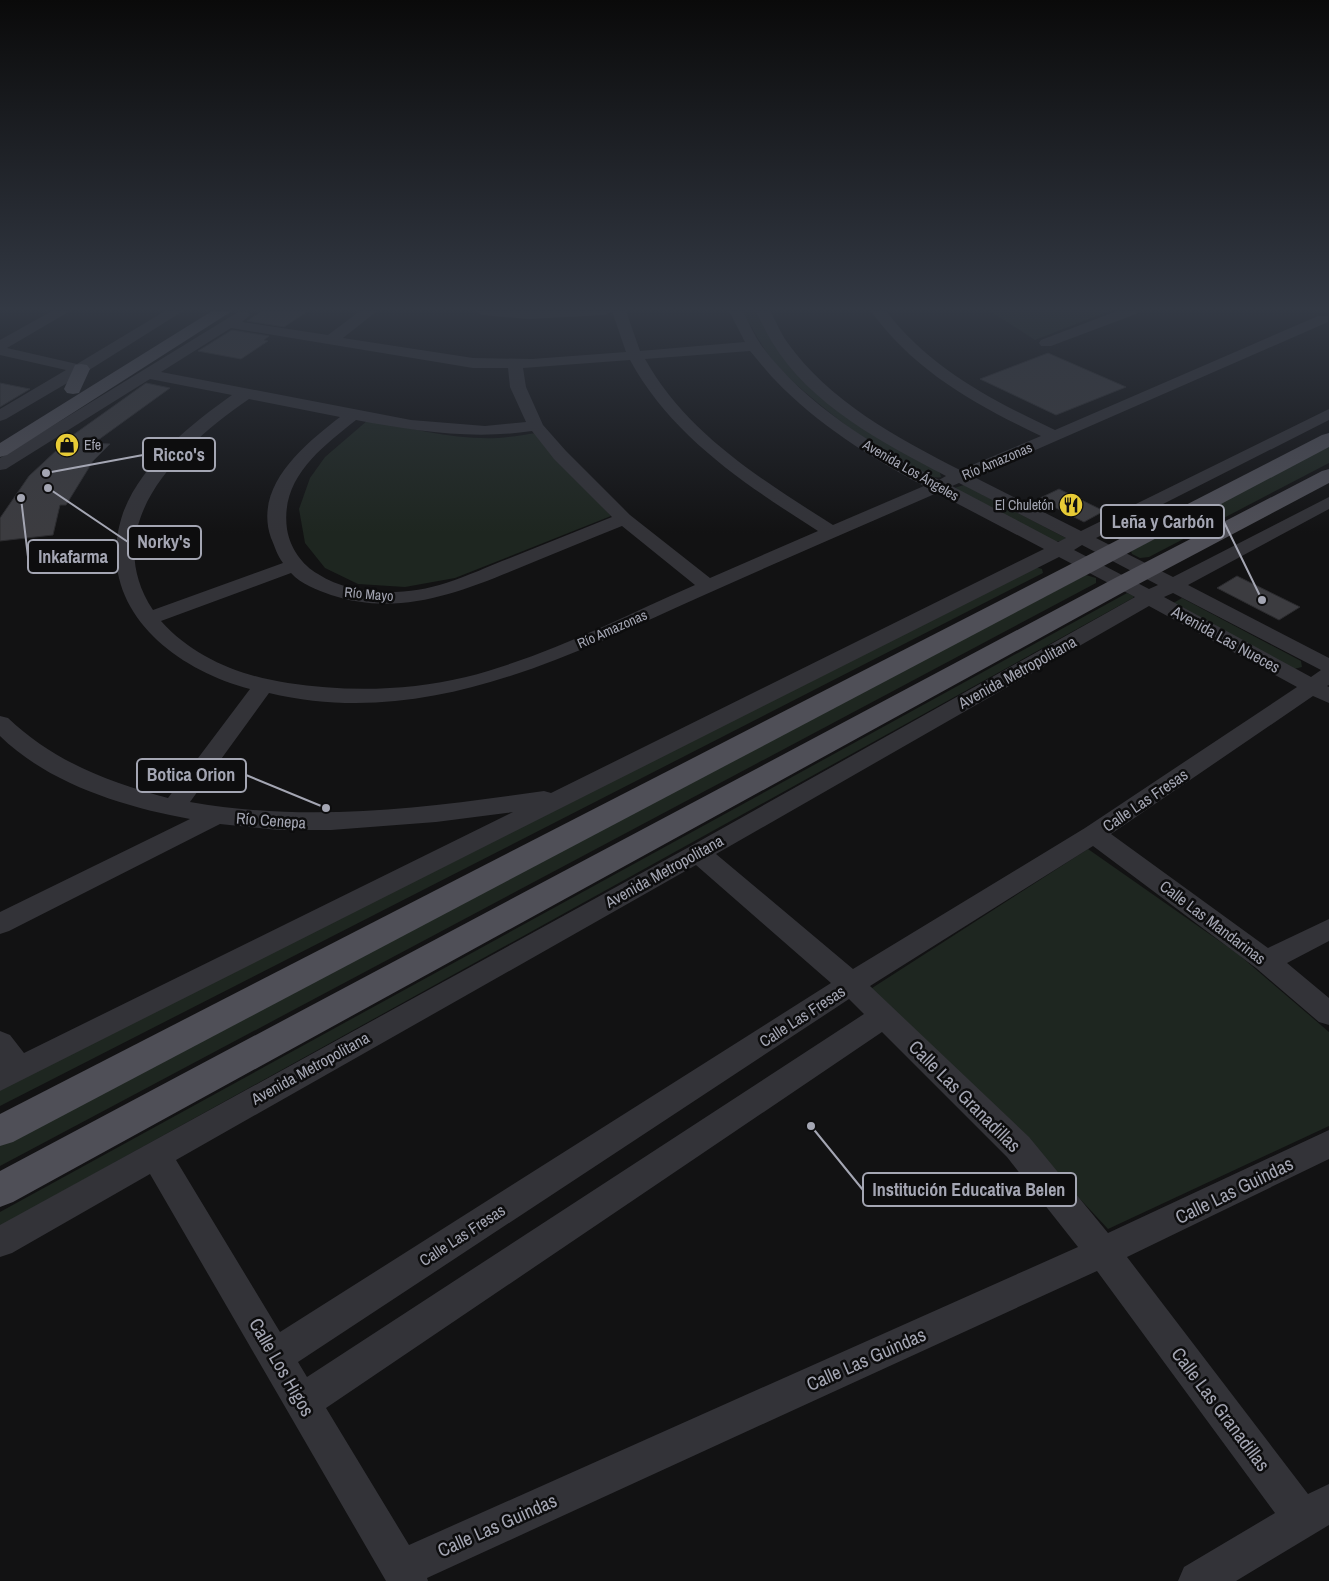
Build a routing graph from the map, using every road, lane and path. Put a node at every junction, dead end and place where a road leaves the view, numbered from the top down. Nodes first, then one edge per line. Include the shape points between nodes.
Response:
1 (53, 385) edge
2 (75, 385) edge
3 (80, 385) edge
4 (107, 385) edge
5 (118, 385) edge
6 (131, 385) edge
7 (201, 385) edge
8 (518, 385) edge
9 (652, 385) edge
10 (788, 385) edge
11 (818, 385) edge
12 (960, 385) edge
13 (1175, 385) edge
14 (73, 389) junction
15 (91, 394) junction
16 (245, 394) junction
17 (353, 414) junction
18 (1329, 414) edge
19 (0, 416) edge
20 (536, 426) junction
21 (0, 433) edge
22 (1055, 436) junction
23 (1329, 439) edge
24 (0, 451) edge
25 (22, 451) junction
26 (0, 465) edge
27 (1329, 474) edge
28 (960, 477) junction
29 (0, 484) edge
30 (938, 487) junction
31 (1329, 502) edge
32 (624, 519) junction
33 (832, 532) junction
34 (1081, 539) junction
35 (1059, 550) junction
36 (1109, 552) junction
37 (1087, 564) junction
38 (294, 565) junction
39 (1134, 577) junction
40 (1174, 584) junction
41 (708, 586) junction
42 (1150, 597) junction
43 (149, 619) junction
44 (1325, 681) edge
45 (264, 685) junction
46 (1, 724) edge
47 (563, 796) junction
48 (173, 808) junction
49 (216, 816) junction
50 (1094, 834) junction
51 (698, 852) junction
52 (0, 924) edge
53 (1329, 929) edge
54 (1266, 961) junction
55 (851, 984) junction
56 (1329, 1014) edge
57 (884, 1016) junction
58 (0, 1044) edge
59 (9, 1074) edge
60 (0, 1131) edge
61 (1329, 1144) edge
62 (156, 1154) junction
63 (0, 1190) edge
64 (0, 1242) edge
65 (1103, 1252) junction
66 (275, 1356) junction
67 (302, 1402) junction
68 (1316, 1511) edge
69 (404, 1575) edge
70 (1198, 1581) edge

1 - 19 street
2 - 14 main road
3 - 14 main road
4 - 15 main road
5 - 15 main road
6 - 25 street
7 - 16 street
8 - 20 street
9 - 33 street via 692,430 763,487
10 - 30 street, Avenida Los Ángeles via 816,410 883,456
11 - 28 street, Avenida Los Ángeles via 886,436
12 - 22 street via 999,409
13 - 22 street, Río Amazonas
14 - 21 main road
15 - 24 main road
16 - 17 street
16 - 43 street, Río Amazonas via 209,418 178,446 153,475 135,507 125,541 125,556 132,588
17 - 20 street via 467,432
17 - 38 street, Río Mayo via 313,446 294,467 282,489 278,529 283,552
18 - 34 street
20 - 32 street
22 - 28 street, Río Amazonas
23 - 36 main road
25 - 26 street
25 - 29 street
27 - 39 main road, Avenida Metropolitana
28 - 30 street, Río Amazonas
28 - 34 street, Avenida Los Ángeles
30 - 33 street, Río Amazonas
30 - 35 street, Avenida Los Ángeles
31 - 40 street, Avenida Metropolitana
32 - 38 street, Río Mayo via 461,584 411,596 375,597 342,592 313,581
32 - 41 street
33 - 41 street, Río Amazonas
34 - 35 street
34 - 36 street, Avenida Los Ángeles
35 - 37 street, Avenida Los Ángeles
35 - 47 street
36 - 37 main road
36 - 39 street, Avenida Los Ángeles
37 - 39 street, Avenida Los Ángeles
37 - 60 main road
38 - 43 street
39 - 40 street, Avenida Las Nueces
39 - 42 street, Avenida Las Nueces
39 - 63 main road, Avenida Metropolitana
40 - 42 street, Avenida Metropolitana
40 - 44 street, Avenida Las Nueces
41 - 45 street, Río Amazonas via 537,662 495,677 412,692 355,695
42 - 44 street, Avenida Las Nueces
42 - 51 street, Avenida Metropolitana
43 - 45 street, Río Amazonas via 170,642 201,663
44 - 50 street, Calle Las Fresas
45 - 48 street
46 - 48 street, Río Cenepa via 21,742 72,773 102,787
47 - 49 street, Río Cenepa via 371,821 296,823
47 - 59 street
48 - 49 street, Río Cenepa
49 - 52 street
50 - 54 street, Calle Las Mandarinas
50 - 55 street, Calle Las Fresas
51 - 55 street, Calle Las Granadillas
51 - 62 street, Avenida Metropolitana
53 - 54 street
54 - 56 street, Calle Las Mandarinas
55 - 57 street, Calle Las Granadillas
55 - 66 street, Calle Las Fresas
57 - 65 street, Calle Las Granadillas via 1018,1147
57 - 67 street
58 - 59 street
61 - 65 street, Calle Las Guindas
62 - 64 street, Avenida Metropolitana
62 - 66 street, Calle Los Higos
65 - 68 street, Calle Las Granadillas
65 - 69 street, Calle Las Guindas
66 - 67 street, Calle Los Higos
67 - 69 street, Calle Los Higos
68 - 70 street

